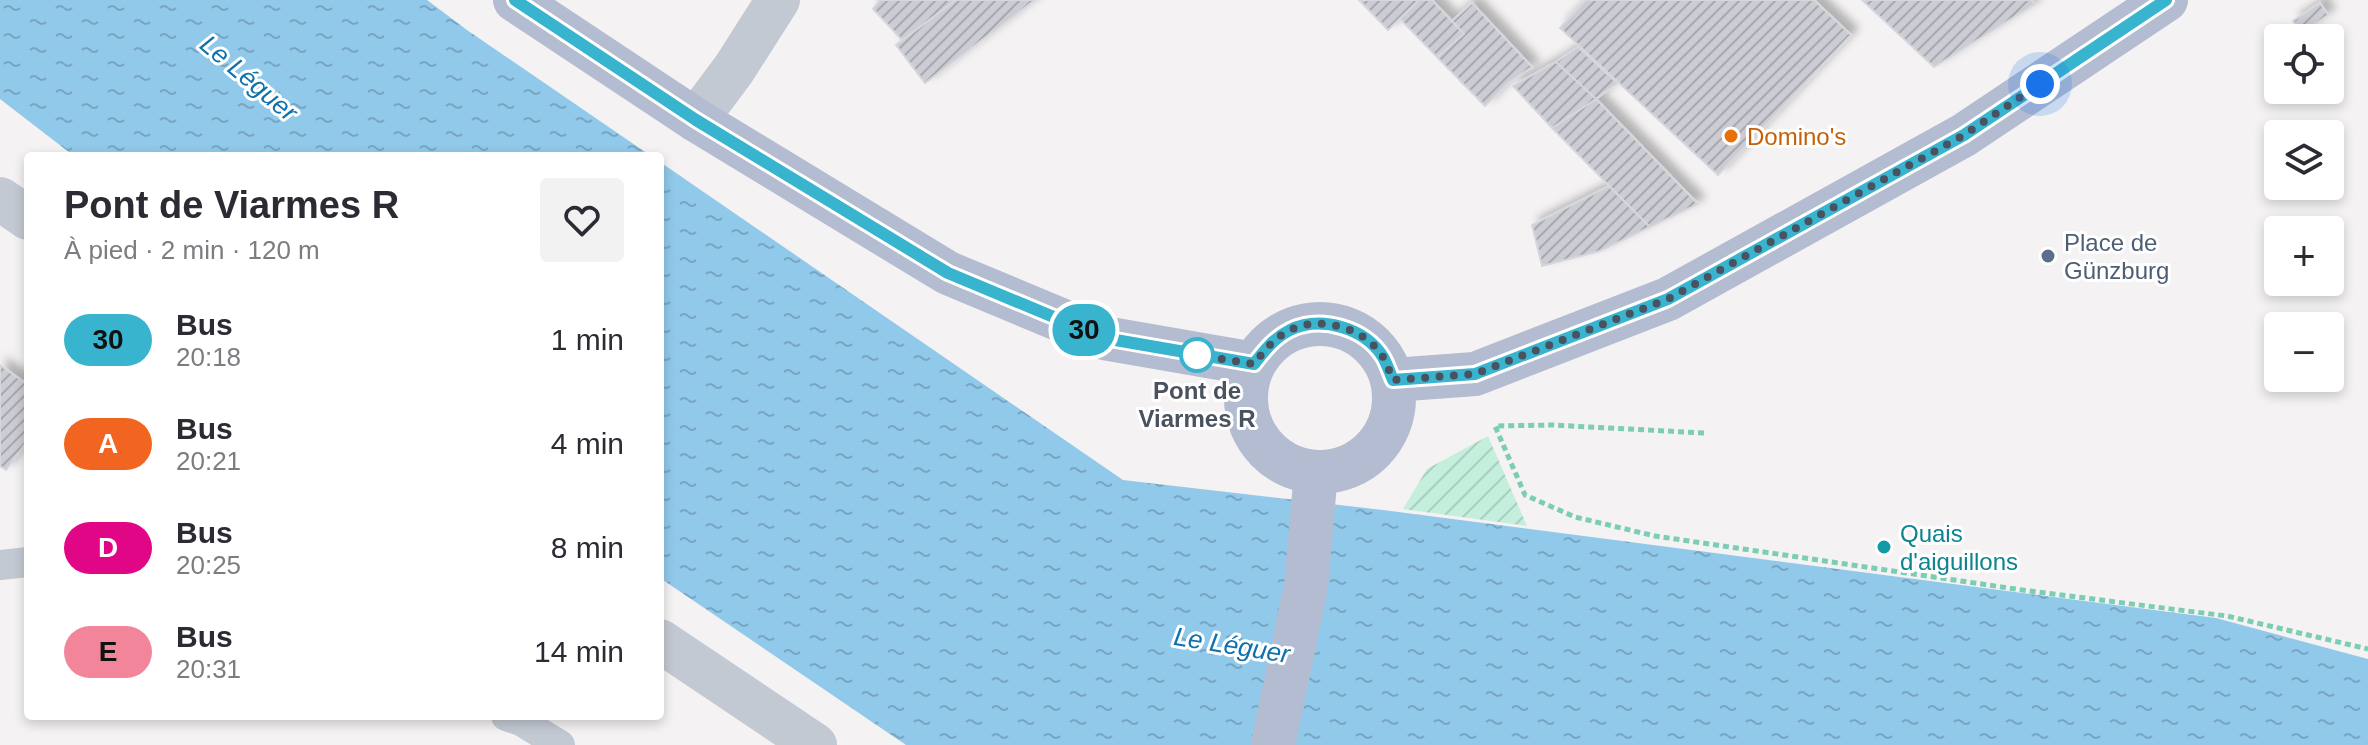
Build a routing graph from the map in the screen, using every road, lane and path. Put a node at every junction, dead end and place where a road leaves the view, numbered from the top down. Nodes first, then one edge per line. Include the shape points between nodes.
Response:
1 (515, 0) edge
2 (778, 0) edge
3 (2166, 0) edge
4 (696, 120) junction
5 (0, 199) edge
6 (24, 215) edge
7 (1254, 364) junction
8 (1393, 380) junction
9 (1704, 433) dead end
10 (1315, 483) junction
11 (24, 562) edge
12 (0, 565) edge
13 (664, 644) edge
14 (2368, 649) edge
15 (518, 720) edge
16 (560, 745) edge
17 (815, 745) edge
18 (1273, 745) edge

1 - 4 main road
2 - 4 street
3 - 8 main road via 1964,135 1668,299 1475,374
4 - 7 main road via 948,273 1104,338
5 - 6 street
7 - 8 main road via 1291,329 1316,324 1342,327 1365,338 1383,357
7 - 10 main road via 1247,384 1251,426 1277,458
8 - 10 main road via 1390,425 1378,445 1361,461
9 - 14 path via 1495,426 1525,495 1575,517 1655,536 2227,616
10 - 18 main road via 1306,586
11 - 12 lane
13 - 17 street
15 - 16 lane

